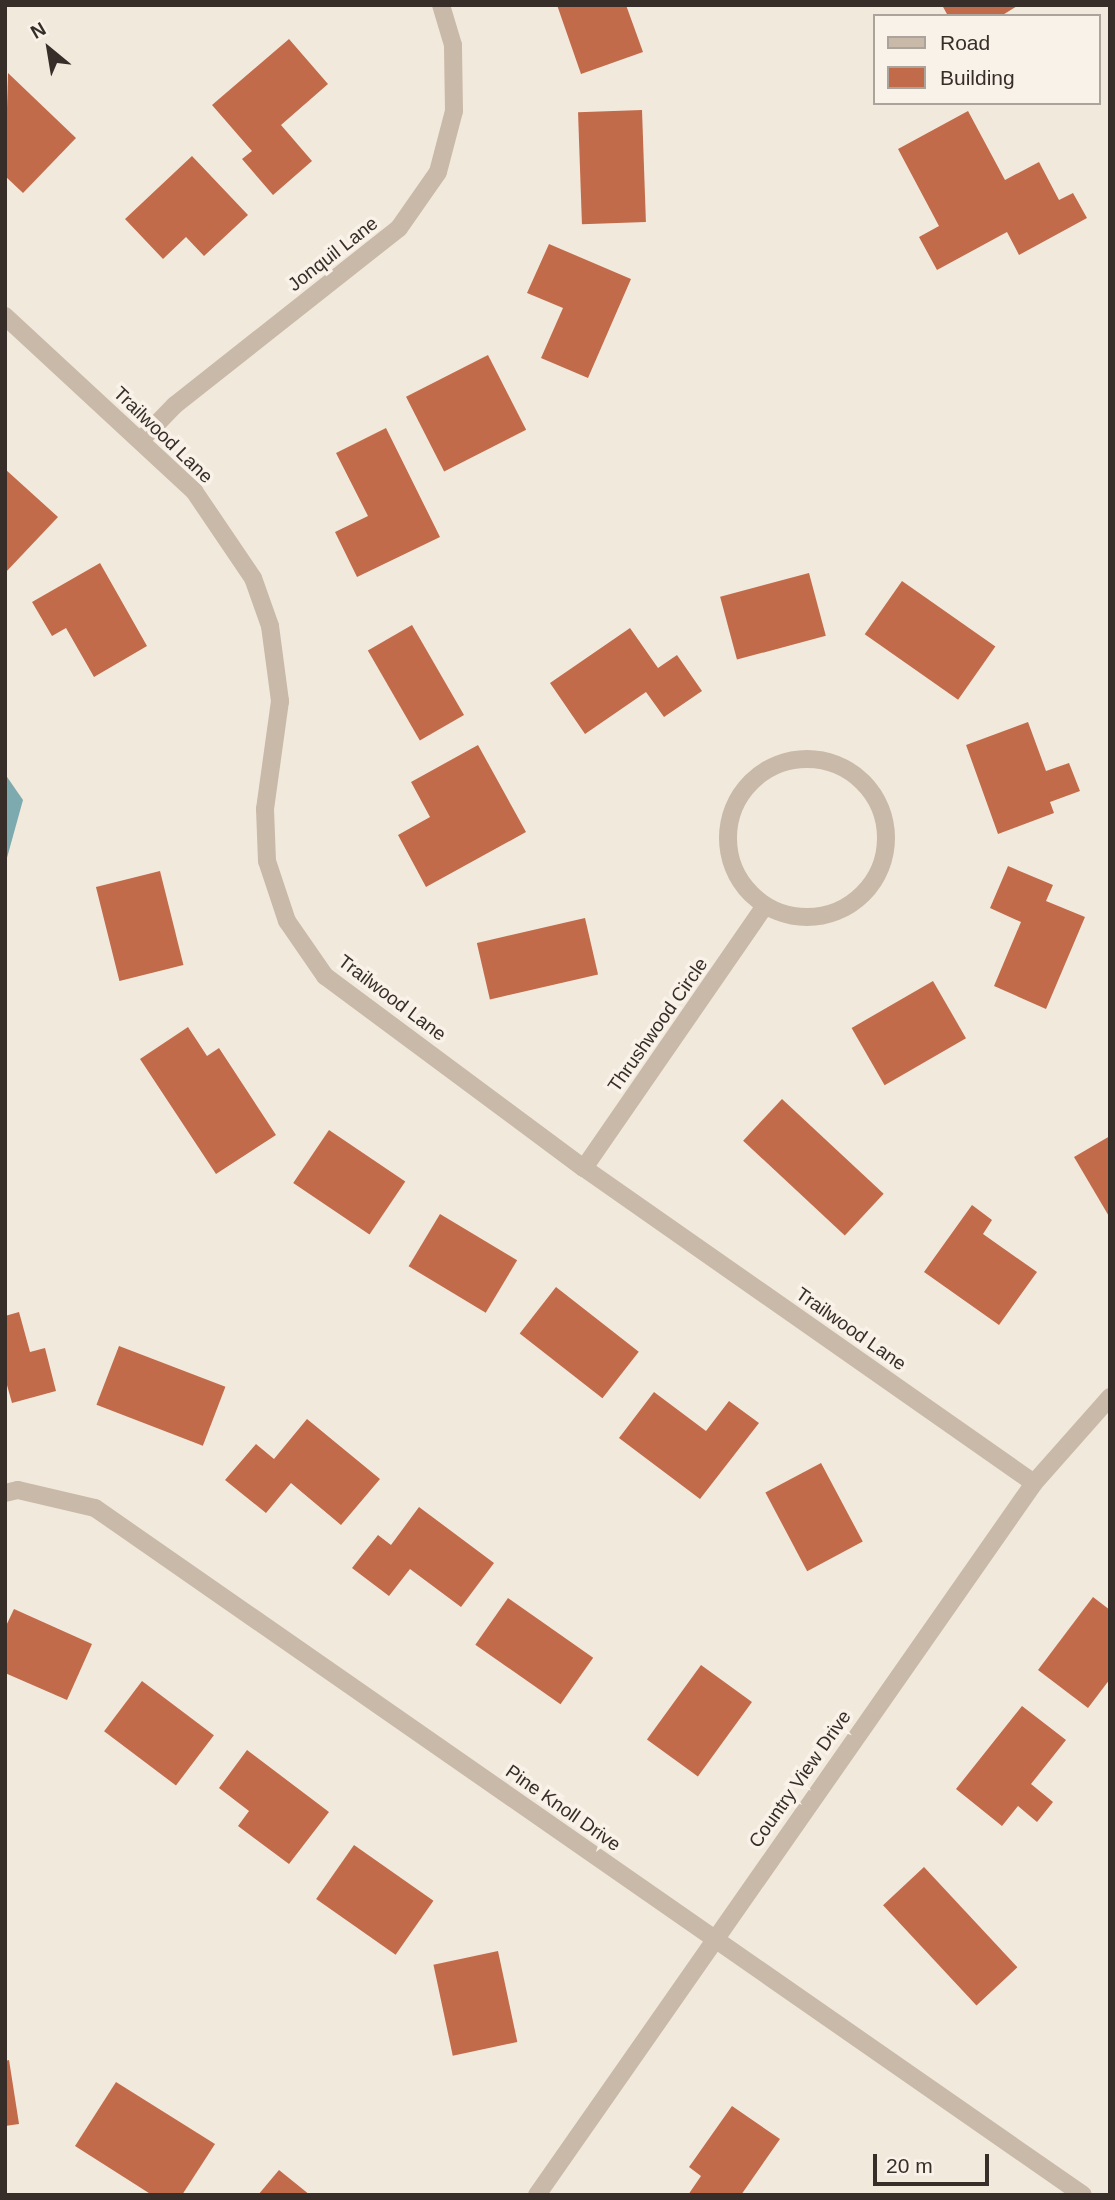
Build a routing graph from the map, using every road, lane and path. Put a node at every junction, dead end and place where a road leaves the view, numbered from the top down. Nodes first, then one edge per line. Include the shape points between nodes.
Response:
1 (440, 5) edge
2 (5, 316) edge
3 (142, 439) junction
4 (765, 906) junction
5 (584, 1168) junction
6 (1110, 1396) edge
7 (1034, 1483) junction
8 (5, 1493) edge
9 (715, 1939) junction
10 (537, 2195) edge
11 (1083, 2195) edge

1 - 3 street, Jonquil Lane via 453,45 454,111 438,172 399,228 175,405
2 - 3 street, Trailwood Lane
3 - 5 street, Trailwood Lane via 194,491 230,540 253,578 270,626 280,701 265,809 267,861 287,921 325,976
4 - 4 street via 790,916 816,918 841,911 862,895 877,874 886,849 886,824 868,789 837,765 812,759 785,761 742,791 729,828 732,867 745,889
4 - 5 street, Thrushwood Circle
5 - 7 street, Trailwood Lane
6 - 7 street, Country View Drive
7 - 9 street, Country View Drive
8 - 9 street, Pine Knoll Drive via 18,1490 95,1508
9 - 10 street, Country View Drive
9 - 11 street, Pine Knoll Drive

